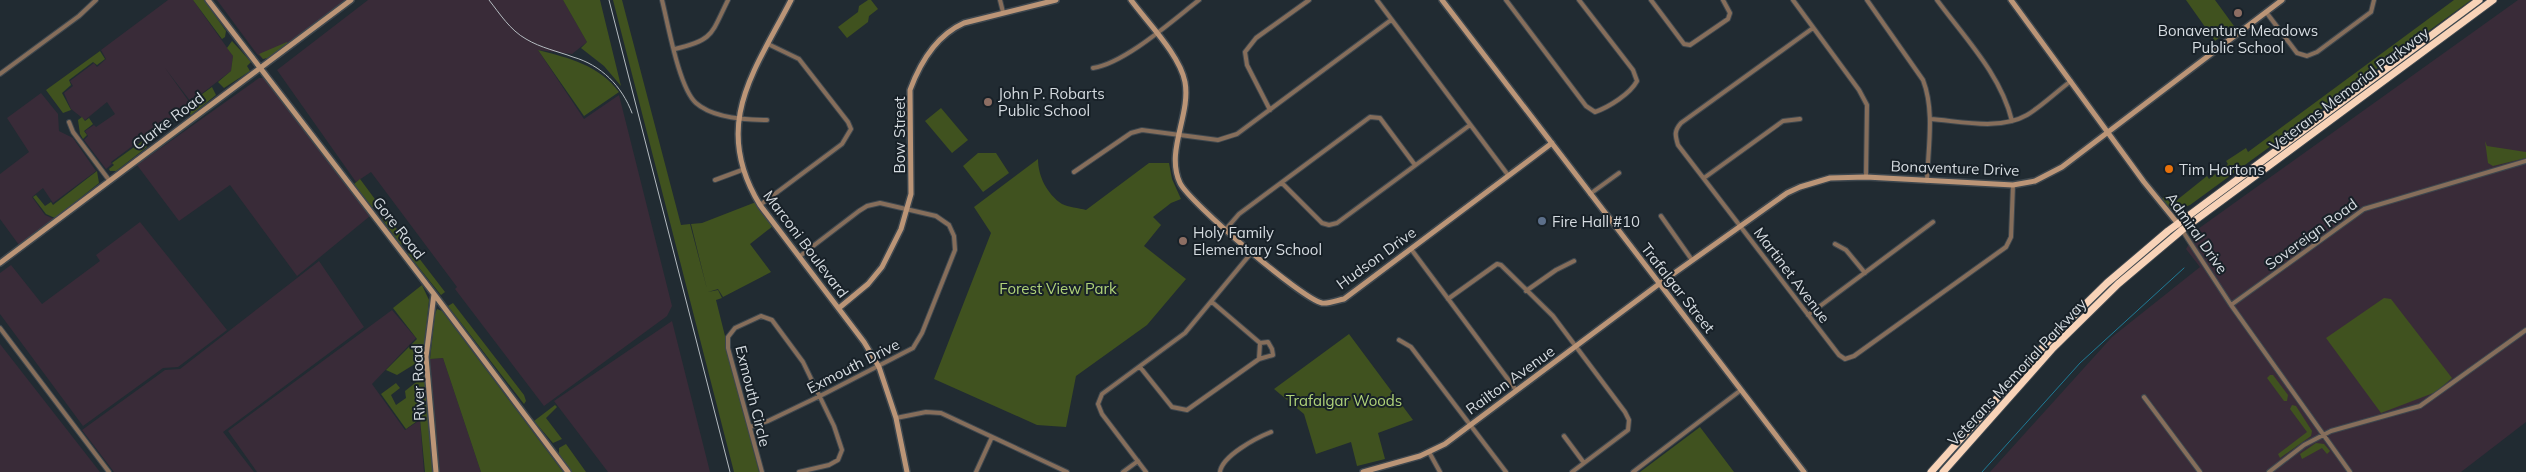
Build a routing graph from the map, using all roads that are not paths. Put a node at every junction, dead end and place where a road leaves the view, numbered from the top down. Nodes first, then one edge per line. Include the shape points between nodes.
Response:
1 (96, 0) edge
2 (208, 0) edge
3 (351, 0) edge
4 (662, 0) edge
5 (728, 0) edge
6 (791, 0) edge
7 (1000, 0) edge
8 (1056, 0) edge
9 (1130, 0) edge
10 (1199, 0) edge
11 (1309, 0) edge
12 (1377, 0) edge
13 (1442, 0) edge
14 (1506, 0) edge
15 (1579, 0) edge
16 (1651, 0) edge
17 (1722, 0) edge
18 (1793, 0) edge
19 (1867, 0) edge
20 (1938, 0) edge
21 (2011, 0) edge
22 (2282, 0) edge
23 (2374, 0) edge
24 (2479, 0) edge
25 (2493, 0) edge
26 (1003, 12) junction
27 (2266, 12) junction
28 (1391, 20) junction
29 (1813, 28) junction
30 (1156, 33) junction
31 (768, 44) junction
32 (675, 49) junction
33 (1093, 68) dead end
34 (261, 70) junction
35 (0, 74) edge
36 (2071, 82) junction
37 (1270, 110) junction
38 (739, 118) junction
39 (1800, 119) dead end
40 (1930, 119) junction
41 (767, 120) dead end
42 (2012, 121) junction
43 (69, 122) dead end
44 (1470, 125) junction
45 (2108, 132) junction
46 (1178, 134) junction
47 (1552, 143) junction
48 (2526, 161) edge
49 (1415, 164) junction
50 (742, 170) junction
51 (1074, 172) dead end
52 (1619, 173) dead end
53 (1508, 176) junction
54 (1866, 177) junction
55 (1704, 178) junction
56 (110, 180) junction
57 (715, 180) dead end
58 (1926, 181) junction
59 (1282, 183) junction
60 (2013, 185) junction
61 (1590, 194) junction
62 (760, 205) junction
63 (906, 211) junction
64 (1661, 216) dead end
65 (1933, 222) dead end
66 (2177, 223) junction
67 (1741, 225) junction
68 (1226, 229) junction
69 (2182, 230) junction
70 (1835, 244) dead end
71 (1411, 249) junction
72 (1252, 252) junction
73 (800, 256) junction
74 (1692, 260) junction
75 (1574, 261) dead end
76 (0, 263) edge
77 (1865, 273) junction
78 (1659, 284) junction
79 (1526, 291) junction
80 (434, 294) junction
81 (1448, 299) junction
82 (1212, 302) junction
83 (2231, 305) junction
84 (838, 308) junction
85 (1808, 315) junction
86 (0, 328) edge
87 (2526, 330) edge
88 (1398, 340) dead end
89 (1260, 343) junction
90 (1576, 347) junction
91 (1259, 359) junction
92 (879, 367) junction
93 (1140, 367) junction
94 (1516, 390) junction
95 (1741, 390) junction
96 (820, 396) junction
97 (2144, 397) dead end
98 (896, 418) junction
99 (1471, 424) junction
100 (750, 427) junction
101 (1271, 432) dead end
102 (2322, 435) junction
103 (1564, 436) dead end
104 (992, 437) junction
105 (1429, 452) junction
106 (1138, 461) junction
107 (1584, 463) junction
108 (1371, 471) edge
109 (110, 472) edge
110 (436, 472) edge
111 (568, 472) edge
112 (762, 472) edge
113 (799, 472) edge
114 (907, 472) edge
115 (976, 472) edge
116 (1067, 472) edge
117 (1123, 472) edge
118 (1146, 472) edge
119 (1220, 472) edge
120 (1363, 472) edge
121 (1440, 472) edge
122 (1506, 472) edge
123 (1572, 472) edge
124 (1633, 472) edge
125 (1804, 472) edge
126 (1931, 472) edge
127 (1943, 472) edge
128 (2200, 472) edge
129 (2268, 472) edge
130 (2350, 472) edge

1 - 35 street
2 - 34 street, Gore Road
3 - 34 street, Clarke Road
4 - 32 street
5 - 32 street via 711,34 699,44
6 - 31 street, Marconi Boulevard
7 - 26 street
8 - 26 street, Bow Street
9 - 30 street
10 - 30 street
11 - 37 street via 1256,38 1245,52 1247,65
12 - 28 street
13 - 47 street, Trafalgar Street
14 - 15 street via 1586,106 1595,112 1603,110 1634,87 1637,81 1633,70
16 - 17 street via 1684,44 1690,45 1728,19 1730,13
18 - 29 street
19 - 40 street via 1923,80 1930,104
20 - 42 street via 1994,77
21 - 36 street, Admiral Drive
22 - 27 street, Bonaventure Drive
23 - 27 street via 2371,12 2307,56 2297,53
24 - 66 highway, Veterans Memorial Parkway
25 - 69 highway, Veterans Memorial Parkway
26 - 63 street, Bow Street via 950,29 940,38 916,74 910,90 911,194
27 - 45 street, Bonaventure Drive
28 - 37 street
28 - 44 street
29 - 54 street via 1867,105
29 - 55 street, Martinet Avenue via 1676,130 1678,145
30 - 33 street via 1106,66
30 - 46 street, Hudson Drive via 1175,58 1185,82 1186,96
31 - 38 street, Marconi Boulevard via 744,91
31 - 62 street via 799,58 852,129 842,144
32 - 38 street via 680,72 696,103 713,112
34 - 56 street, Clarke Road
34 - 80 street, Gore Road
36 - 42 street via 2027,115
36 - 45 street, Admiral Drive
37 - 46 street via 1237,134 1218,140
38 - 41 street
38 - 50 street, Marconi Boulevard via 737,141
39 - 55 street via 1783,121
40 - 42 street
40 - 58 street
43 - 56 street via 73,132
44 - 49 street
44 - 53 street
45 - 60 street, Bonaventure Drive via 2062,167 2035,181
45 - 66 street, Admiral Drive
46 - 51 street via 1142,130 1131,133
46 - 68 street, Hudson Drive via 1176,166 1180,182 1189,197
47 - 53 street, Hudson Drive
47 - 61 street, Trafalgar Street
48 - 83 street, Sovereign Road via 2364,208
49 - 59 street via 1344,218 1329,225 1322,223
49 - 59 street via 1380,118 1370,117
50 - 57 street
50 - 62 street, Marconi Boulevard
52 - 61 street
53 - 71 street, Hudson Drive
54 - 58 street, Bonaventure Drive
54 - 67 street, Bonaventure Drive via 1830,178 1800,186
55 - 67 street, Martinet Avenue
56 - 76 street, Clarke Road
58 - 60 street, Bonaventure Drive
59 - 68 street via 1239,214
60 - 85 street, Martinet Avenue via 2011,237 2006,247 1854,356 1846,359 1839,355
61 - 78 street, Trafalgar Street
62 - 73 street, Marconi Boulevard
63 - 73 street, Exmouth Drive via 880,203 867,206
63 - 84 street, Bow Street via 902,229 882,267 868,284
63 - 92 street, Exmouth Drive via 936,216 949,225 955,250 913,348
64 - 74 street
65 - 77 street
66 - 69 street, Admiral Drive
66 - 126 highway, Veterans Memorial Parkway via 2107,283 2052,337
67 - 74 street, Bonaventure Drive
67 - 85 street, Martinet Avenue
68 - 72 street, Hudson Drive
69 - 83 street, Admiral Drive
69 - 127 highway, Veterans Memorial Parkway via 2118,284 2072,329
70 - 77 street via 1846,250
71 - 72 street, Hudson Drive via 1344,298 1323,303 1309,298
71 - 81 street
72 - 82 street
73 - 84 street, Marconi Boulevard
74 - 78 street, Bonaventure Drive
75 - 79 street
77 - 85 street
78 - 90 street, Railton Avenue
78 - 95 street, Trafalgar Street
79 - 81 street via 1497,264
79 - 90 street via 1553,316
80 - 110 street, River Road via 426,357
80 - 111 street, Gore Road
81 - 94 street
82 - 89 street
82 - 93 street via 1186,332
83 - 102 street, Admiral Drive
84 - 92 street, Marconi Boulevard
86 - 109 street
87 - 102 street via 2420,406
88 - 99 street via 1411,347
89 - 91 street
89 - 91 street via 1268,342 1273,356
90 - 94 street, Railton Avenue
90 - 107 street via 1629,420 1628,430
91 - 93 street via 1187,410 1172,407
92 - 96 street, Exmouth Drive
92 - 98 street, Marconi Boulevard
93 - 106 street via 1102,394 1098,404
94 - 99 street, Railton Avenue
95 - 124 street
95 - 125 street, Trafalgar Street
96 - 100 street, Exmouth Drive
96 - 100 street, Exmouth Circle via 803,362 772,320 761,316 735,328 728,337 728,348
96 - 113 street, Exmouth Circle via 842,450 838,460 829,465
97 - 128 street
98 - 104 street via 926,412 941,413
98 - 114 street, Marconi Boulevard
99 - 105 street, Railton Avenue
99 - 122 street
100 - 112 street, Exmouth Circle
101 - 119 street via 1228,458 1221,465
102 - 129 street
102 - 130 street, Admiral Drive
103 - 107 street
104 - 115 street
104 - 116 street
105 - 108 street, Railton Avenue
105 - 121 street
106 - 117 street
106 - 118 street
107 - 123 street
108 - 120 street, Railton Avenue

